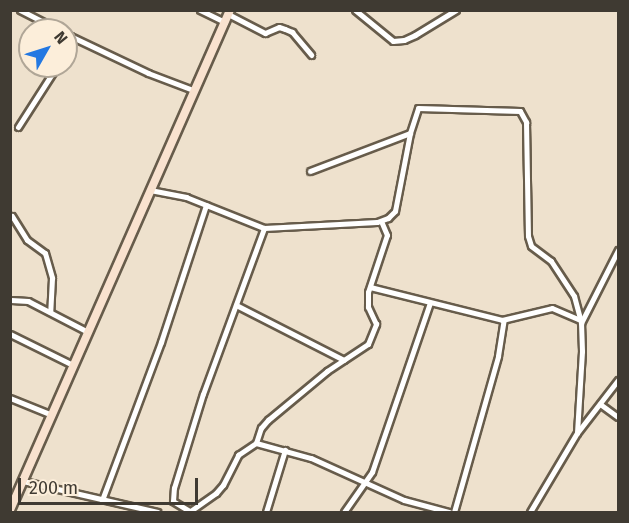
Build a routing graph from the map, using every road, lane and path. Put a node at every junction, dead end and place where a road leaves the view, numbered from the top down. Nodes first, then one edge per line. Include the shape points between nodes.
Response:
1 (20, 10) edge
2 (200, 10) edge
3 (355, 10) edge
4 (456, 10) edge
5 (31, 13) edge
6 (228, 16) edge
7 (78, 40) edge
8 (311, 55) dead end
9 (49, 78) edge
10 (193, 90) junction
11 (18, 127) dead end
12 (410, 133) junction
13 (310, 171) dead end
14 (150, 190) junction
15 (206, 205) junction
16 (12, 216) edge
17 (381, 221) junction
18 (264, 228) junction
19 (618, 250) edge
20 (370, 287) junction
21 (11, 300) edge
22 (430, 303) junction
23 (236, 305) junction
24 (50, 312) junction
25 (504, 320) junction
26 (581, 321) junction
27 (88, 332) junction
28 (10, 333) edge
29 (344, 360) junction
30 (73, 365) junction
31 (618, 380) edge
32 (10, 398) edge
33 (600, 404) junction
34 (52, 415) junction
35 (618, 417) edge
36 (577, 433) junction
37 (256, 443) junction
38 (285, 450) junction
39 (23, 481) junction
40 (365, 482) junction
41 (102, 500) junction
42 (10, 510) edge
43 (190, 512) edge
44 (157, 513) edge
45 (266, 513) edge
46 (344, 513) edge
47 (448, 513) edge
48 (454, 513) edge
49 (530, 513) edge

1 - 5 street
2 - 6 street
3 - 4 street via 393,40 409,37
6 - 8 street via 265,33 285,28
6 - 10 street
7 - 10 street
9 - 11 street
10 - 14 street
12 - 13 street
12 - 17 street via 395,211
12 - 26 street via 416,112 422,107 511,109 524,114 531,246 551,261 574,296
14 - 15 street via 174,193
14 - 27 street
15 - 18 street
15 - 41 street via 161,342
16 - 24 street via 27,240 45,253 52,278
17 - 18 street
17 - 20 street via 387,235
18 - 23 street
19 - 26 street
20 - 22 street
20 - 29 street via 368,303 376,322 375,331 366,348
21 - 24 street via 28,301
22 - 25 street
22 - 40 street via 384,440
23 - 29 street
23 - 43 street via 174,488 173,501
24 - 27 street
25 - 26 street via 552,308
25 - 48 street via 498,356
26 - 36 street
27 - 30 street
28 - 30 street
29 - 37 street via 268,420
30 - 34 street
31 - 33 street
32 - 34 street
33 - 35 street
33 - 36 street
34 - 39 street
36 - 49 street
37 - 38 street
37 - 43 street via 238,455 216,494
38 - 40 street
38 - 45 street
39 - 41 street
39 - 42 street
40 - 46 street
40 - 47 street via 404,500
41 - 44 street

